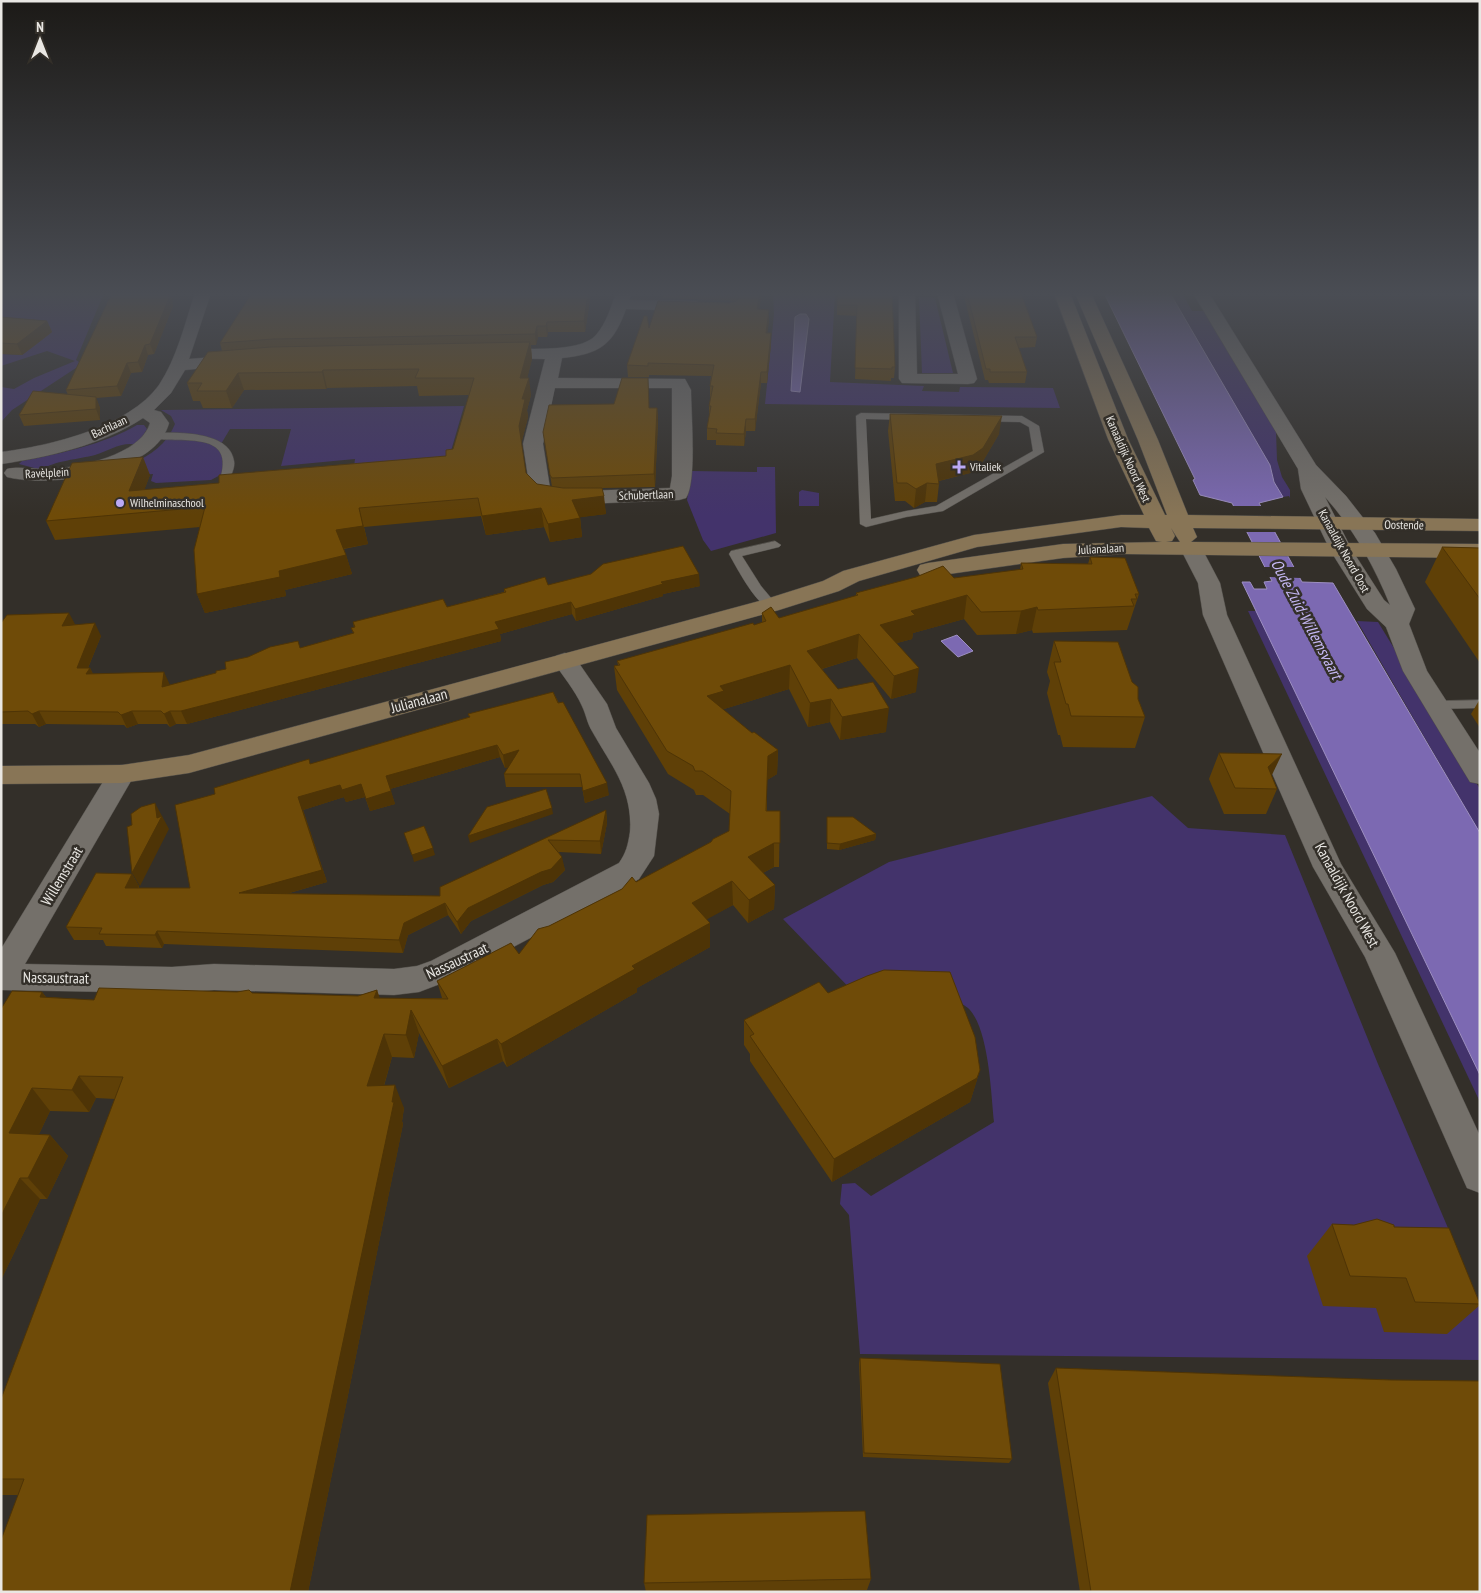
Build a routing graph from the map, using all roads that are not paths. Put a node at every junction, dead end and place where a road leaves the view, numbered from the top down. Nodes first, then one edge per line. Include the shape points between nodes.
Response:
1 (177, 367) edge
2 (551, 367) edge
3 (908, 367) edge
4 (965, 367) edge
5 (1091, 367) edge
6 (1116, 367) edge
7 (1246, 367) edge
8 (547, 384) junction
9 (142, 411) junction
10 (861, 416) joint
11 (155, 436) junction
12 (6, 468) edge
13 (1308, 469) junction
14 (226, 476) edge
15 (1156, 521) junction
16 (1180, 522) junction
17 (1328, 523) junction
18 (1360, 524) junction
19 (1480, 525) edge
20 (775, 545) dead end
21 (1181, 548) junction
22 (1342, 550) junction
23 (1374, 550) junction
24 (1480, 551) edge
25 (831, 586) junction
26 (771, 605) junction
27 (1397, 624) junction
28 (564, 661) junction
29 (1480, 704) edge
30 (1435, 705) junction
31 (122, 774) junction
32 (1, 775) edge
33 (1480, 775) edge
34 (1, 977) edge
35 (1480, 1176) edge

1 - 9 street, Bachlaan via 164,391
2 - 8 street, Schubertlaan
3 - 4 street via 908,379 968,379
5 - 15 main road, Kanaaldijk Noord West via 1118,439
6 - 16 main road, Kanaaldijk Noord West
7 - 13 street, Kanaaldijk Noord Oost
8 - 8 street, Schubertlaan via 679,383 682,390 679,494 547,497 540,490 533,444
9 - 11 street via 157,418 159,425
9 - 12 street, Bachlaan via 112,428
10 - 10 lane via 866,524 940,509 1039,452 1034,426 1022,419
11 - 12 street, Ravèlplein via 125,458 95,468 22,475
11 - 14 lane via 188,436 218,445 230,457
13 - 17 street, Kanaaldijk Noord Oost via 1311,489
13 - 18 street, Kanaaldijk Noord Oost
15 - 16 main road, Julianalaan
15 - 21 main road, Kanaaldijk Noord West
15 - 25 main road, Julianalaan via 1121,521 974,541 850,576
16 - 17 main road, Julianalaan
16 - 21 main road, Kanaaldijk Noord West
17 - 18 main road, Oostende
17 - 22 street, Kanaaldijk Noord Oost
18 - 19 main road, Oostende
18 - 23 street, Kanaaldijk Noord Oost
20 - 26 lane via 735,554
21 - 22 main road, Julianalaan
21 - 25 main road, Julianalaan via 1063,551
21 - 35 street, Kanaaldijk Noord West via 1197,596 1215,615 1328,867 1379,953
22 - 23 main road, Julianalaan
22 - 27 street, Kanaaldijk Noord Oost via 1375,604
23 - 24 main road, Oostende
23 - 27 street, Kanaaldijk Noord Oost via 1403,609
25 - 26 main road, Julianalaan
26 - 28 main road, Julianalaan
27 - 30 street, Kanaaldijk Noord Oost via 1415,671
28 - 31 main road, Julianalaan via 189,764
28 - 34 street, Nassaustraat via 594,704 603,728 642,799 644,824 640,856 629,871 609,884 442,970 394,982 214,977 172,980
29 - 30 lane
30 - 33 street, Kanaaldijk Noord Oost
31 - 32 main road, Julianalaan
31 - 34 street, Willemstraat

